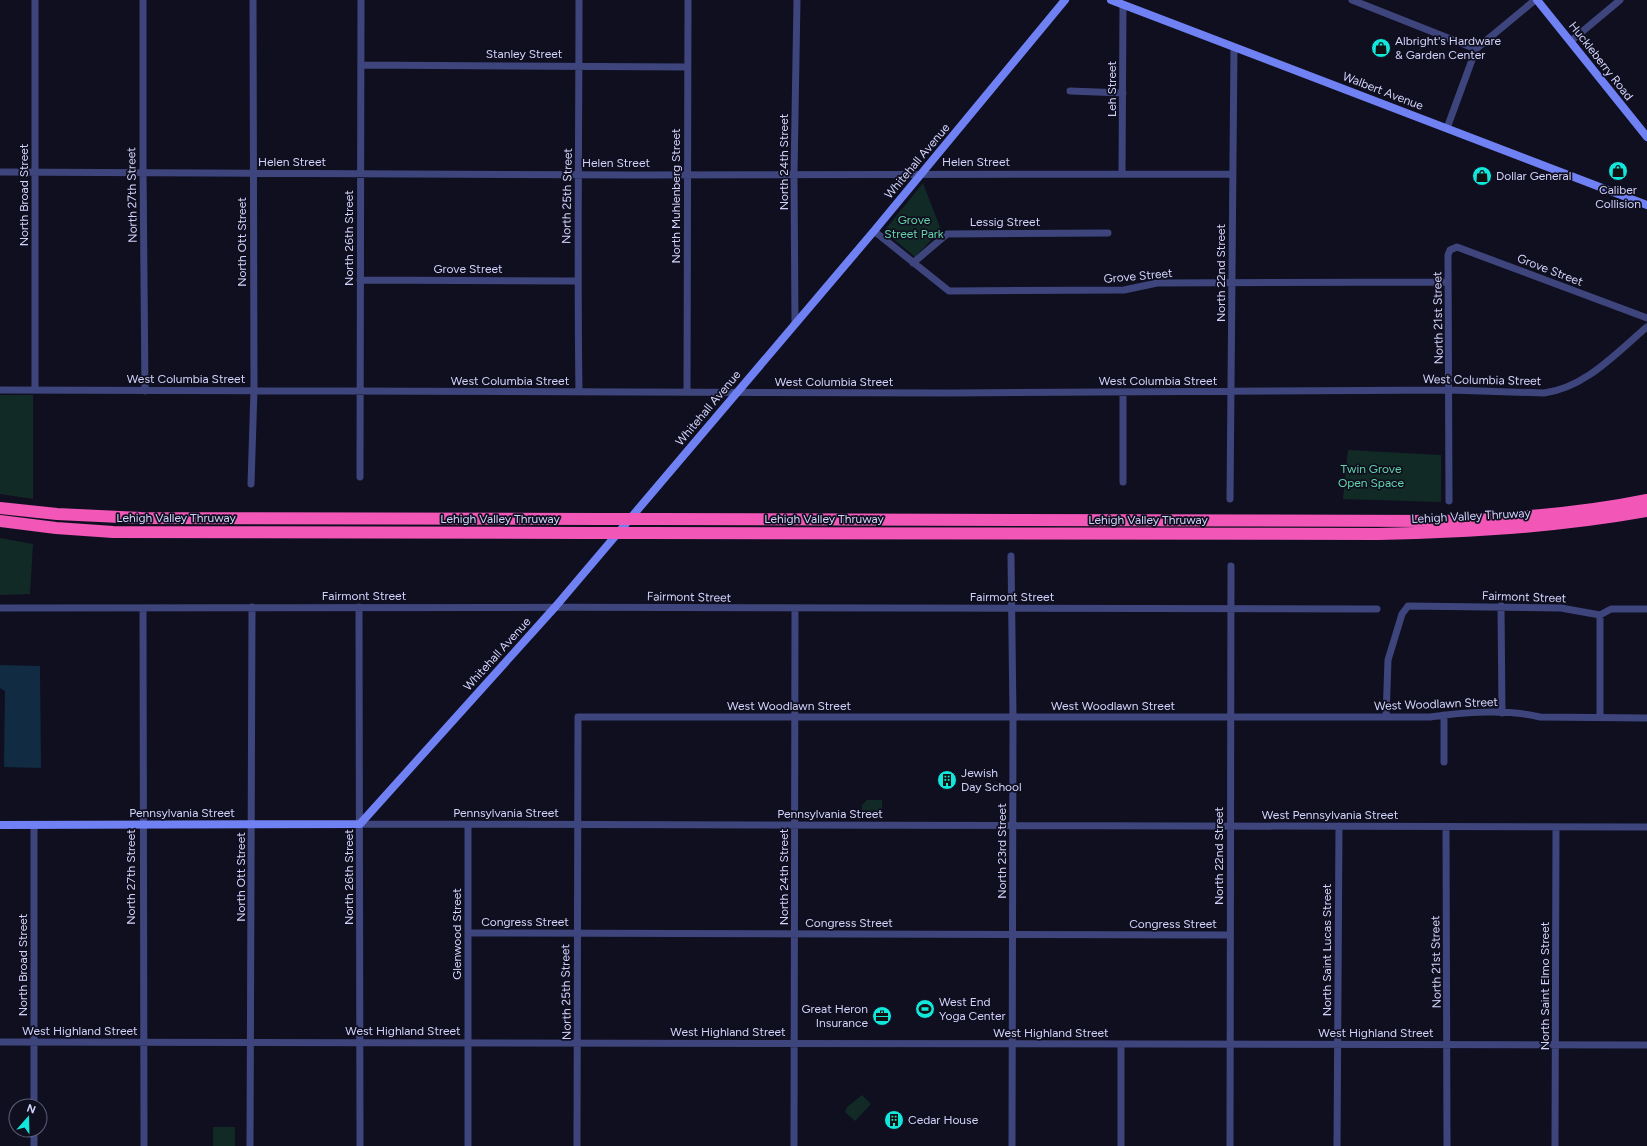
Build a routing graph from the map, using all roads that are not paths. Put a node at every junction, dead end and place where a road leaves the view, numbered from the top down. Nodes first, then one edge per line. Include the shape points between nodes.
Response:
1 (35, 0) edge
2 (143, 0) edge
3 (253, 0) edge
4 (361, 0) edge
5 (579, 0) edge
6 (688, 0) edge
7 (797, 0) edge
8 (1065, 0) edge
9 (1111, 0) edge
10 (1352, 0) edge
11 (1536, 0) edge
12 (1620, 0) edge
13 (1123, 5) junction
14 (1571, 41) junction
15 (1234, 47) junction
16 (1476, 49) junction
17 (361, 65) junction
18 (579, 65) junction
19 (687, 67) junction
20 (1070, 91) dead end
21 (1123, 93) junction
22 (1447, 128) junction
23 (1647, 137) edge
24 (0, 172) edge
25 (35, 172) junction
26 (144, 172) junction
27 (252, 173) junction
28 (360, 173) junction
29 (1122, 173) junction
30 (687, 174) junction
31 (794, 174) junction
32 (922, 174) junction
33 (1232, 174) junction
34 (579, 175) junction
35 (1647, 205) edge
36 (874, 231) junction
37 (1108, 234) dead end
38 (1448, 255) joint
39 (913, 263) junction
40 (360, 280) junction
41 (577, 281) junction
42 (1448, 282) junction
43 (1232, 283) junction
44 (1647, 318) edge
45 (795, 324) junction
46 (1647, 327) edge
47 (0, 390) edge
48 (35, 390) junction
49 (254, 390) junction
50 (1450, 390) junction
51 (145, 391) junction
52 (360, 391) junction
53 (579, 392) junction
54 (687, 392) junction
55 (737, 392) junction
56 (1123, 392) junction
57 (1232, 392) junction
58 (360, 477) dead end
59 (1123, 482) dead end
60 (251, 484) dead end
61 (1230, 499) dead end
62 (1647, 500) edge
63 (1449, 501) dead end
64 (0, 508) edge
65 (1647, 511) edge
66 (0, 521) edge
67 (1011, 556) dead end
68 (1231, 566) dead end
69 (556, 606) junction
70 (1501, 606) junction
71 (360, 607) junction
72 (0, 608) edge
73 (143, 608) junction
74 (252, 608) junction
75 (795, 608) junction
76 (1012, 608) junction
77 (1231, 608) junction
78 (1377, 609) dead end
79 (1647, 610) edge
80 (1600, 615) junction
81 (1502, 713) junction
82 (1444, 715) junction
83 (578, 717) joint
84 (796, 717) junction
85 (1013, 717) junction
86 (1230, 717) junction
87 (1386, 717) junction
88 (1600, 717) junction
89 (1647, 718) edge
90 (1444, 762) dead end
91 (360, 824) junction
92 (0, 825) edge
93 (34, 825) junction
94 (142, 825) junction
95 (252, 825) junction
96 (468, 826) junction
97 (578, 826) junction
98 (795, 826) junction
99 (1012, 826) junction
100 (1230, 826) junction
101 (1339, 826) junction
102 (1446, 827) junction
103 (1556, 827) junction
104 (1647, 827) edge
105 (468, 933) junction
106 (576, 933) junction
107 (795, 934) junction
108 (1014, 935) junction
109 (1230, 935) junction
110 (0, 1042) edge
111 (34, 1042) junction
112 (142, 1042) junction
113 (360, 1042) junction
114 (468, 1042) junction
115 (578, 1043) junction
116 (251, 1044) junction
117 (794, 1044) junction
118 (1012, 1044) junction
119 (1121, 1044) junction
120 (1230, 1044) junction
121 (1338, 1044) junction
122 (1447, 1044) junction
123 (1556, 1045) junction
124 (1647, 1046) edge
125 (34, 1098) edge
126 (144, 1146) edge
127 (250, 1146) edge
128 (360, 1146) edge
129 (468, 1146) edge
130 (577, 1146) edge
131 (794, 1146) edge
132 (1012, 1146) edge
133 (1121, 1146) edge
134 (1230, 1146) edge
135 (1337, 1146) edge
136 (1447, 1146) edge
137 (1555, 1146) edge

1 - 25 street, North Broad Street
2 - 26 street, North 27th Street
3 - 27 street, North Ott Street
4 - 17 street, North 26th Street
5 - 18 street, North 25th Street
6 - 19 street, North Muhlenberg Street
7 - 31 street, North 24th Street
8 - 32 street, Whitehall Avenue
9 - 13 street, Walbert Avenue
10 - 16 street
11 - 14 street, Huckleberry Road
11 - 16 street
12 - 14 street
13 - 15 street, Walbert Avenue
13 - 21 street, Leh Street
14 - 23 street, Huckleberry Road
15 - 22 street, Walbert Avenue
15 - 33 street, North 22nd Street
16 - 22 street
17 - 18 street, Stanley Street
17 - 28 street, North 26th Street
18 - 19 street, Stanley Street
18 - 34 street, North 25th Street
19 - 30 street, North Muhlenberg Street
20 - 21 street
21 - 29 street, Leh Street
22 - 35 street, Walbert Avenue
24 - 25 street, Helen Street
25 - 26 street, Helen Street
25 - 48 street, North Broad Street
26 - 27 street, Helen Street
26 - 51 street, North 27th Street
27 - 28 street, Helen Street
27 - 49 street, North Ott Street
28 - 34 street, Helen Street
28 - 40 street, North 26th Street
29 - 32 street, Helen Street
29 - 33 street, Helen Street
30 - 31 street, Helen Street
30 - 34 street, Helen Street
30 - 54 street, North Muhlenberg Street
31 - 32 street, Helen Street
31 - 45 street, North 24th Street
32 - 36 street, Whitehall Avenue
33 - 43 street, North 22nd Street
34 - 41 street, North 25th Street
36 - 39 street, Grove Street
36 - 45 street, Whitehall Avenue
37 - 39 street, Lessig Street via 947,234
38 - 42 street, North 21st Street
38 - 44 street, Grove Street via 1450,250 1457,247
39 - 43 street, Grove Street via 949,291 1124,290 1157,283
40 - 41 street, Grove Street
40 - 52 street, North 26th Street
41 - 53 street, North 25th Street
42 - 43 street, Grove Street
42 - 50 street, North 21st Street
43 - 57 street, North 22nd Street
45 - 55 street, Whitehall Avenue
46 - 50 street, West Columbia Street via 1579,382 1562,390 1544,393
47 - 48 street, West Columbia Street
48 - 51 street, West Columbia Street
49 - 51 street, West Columbia Street
49 - 52 street, West Columbia Street
49 - 60 street, North Ott Street
50 - 57 street, West Columbia Street
50 - 63 street, North 21st Street
52 - 53 street, West Columbia Street
52 - 58 street, North 26th Street
53 - 54 street, West Columbia Street
54 - 55 street, West Columbia Street
55 - 56 street, West Columbia Street
55 - 69 street, Whitehall Avenue
56 - 57 street, West Columbia Street
56 - 59 street
57 - 61 street, North 22nd Street
62 - 64 highway, Lehigh Valley Thruway, bridge via 1561,513 1441,521 141,518
65 - 66 highway, Lehigh Valley Thruway, bridge via 1520,528 1407,534 113,532
67 - 76 street, North 23rd Street
68 - 77 street, North 22nd Street
69 - 71 street, Fairmont Street
69 - 75 street, Fairmont Street
69 - 91 street, Whitehall Avenue
70 - 80 street, Fairmont Street via 1561,608
70 - 81 street
70 - 87 street, Fairmont Street via 1406,608 1388,660
71 - 74 street, Fairmont Street
71 - 91 street, North 26th Street
72 - 73 street, Fairmont Street
73 - 74 street, Fairmont Street
73 - 94 street, North 27th Street
74 - 95 street, North Ott Street
75 - 76 street, Fairmont Street
75 - 84 street, North 24th Street
76 - 77 street, Fairmont Street
76 - 85 street, North 23rd Street
77 - 78 street, Fairmont Street
77 - 86 street, North 22nd Street
79 - 80 street, Fairmont Street via 1611,609
80 - 88 street
81 - 82 street, West Woodlawn Street
81 - 88 street, West Woodlawn Street via 1525,713 1540,717
82 - 87 street, West Woodlawn Street
82 - 90 street
83 - 84 street, West Woodlawn Street
83 - 97 street, North 25th Street
84 - 85 street, West Woodlawn Street
84 - 98 street, North 24th Street
85 - 86 street, West Woodlawn Street
85 - 99 street, North 23rd Street
86 - 87 street, West Woodlawn Street
86 - 100 street, North 22nd Street
88 - 89 street, West Woodlawn Street
91 - 95 street, Pennsylvania Street
91 - 96 street, Pennsylvania Street
91 - 113 street, North 26th Street
92 - 93 street, Pennsylvania Street
93 - 94 street, Pennsylvania Street
93 - 111 street, North Broad Street
94 - 95 street, Pennsylvania Street
94 - 112 street, North 27th Street
95 - 116 street, North Ott Street
96 - 97 street, Pennsylvania Street
96 - 105 street, Glenwood Street
97 - 98 street, Pennsylvania Street
97 - 106 street, North 25th Street
98 - 99 street, Pennsylvania Street
98 - 107 street, North 24th Street
99 - 100 street, West Pennsylvania Street
99 - 108 street, North 23rd Street
100 - 101 street, West Pennsylvania Street
100 - 109 street, North 22nd Street
101 - 102 street, West Pennsylvania Street
101 - 121 street, North Saint Lucas Street
102 - 103 street, West Pennsylvania Street
102 - 122 street, North 21st Street
103 - 104 street, West Pennsylvania Street
103 - 123 street, North Saint Elmo Street
105 - 106 street, Congress Street
105 - 114 street, Glenwood Street
106 - 107 street, Congress Street
106 - 115 street, North 25th Street
107 - 108 street, Congress Street
107 - 117 street, North 24th Street
108 - 109 street, Congress Street
108 - 118 street, North 23rd Street
109 - 120 street, North 22nd Street
110 - 111 street, West Highland Street
111 - 112 street, West Highland Street
111 - 125 street, North Broad Street
112 - 116 street, West Highland Street
112 - 126 street, North 27th Street
113 - 114 street, West Highland Street
113 - 116 street, West Highland Street
113 - 128 street, North 26th Street
114 - 115 street, West Highland Street
114 - 129 street, Glenwood Street
115 - 117 street, West Highland Street
115 - 130 street, North 25th Street
116 - 127 street, North Ott Street
117 - 118 street, West Highland Street
117 - 131 street, North 24th Street
118 - 119 street, West Highland Street
118 - 132 street, North 23rd Street
119 - 120 street, West Highland Street
119 - 133 street
120 - 121 street, West Highland Street
120 - 134 street, North 22nd Street
121 - 122 street, West Highland Street
121 - 135 street, North Saint Lucas Street
122 - 123 street, West Highland Street
122 - 136 street, North 21st Street
123 - 124 street, West Highland Street
123 - 137 street, North Saint Elmo Street

